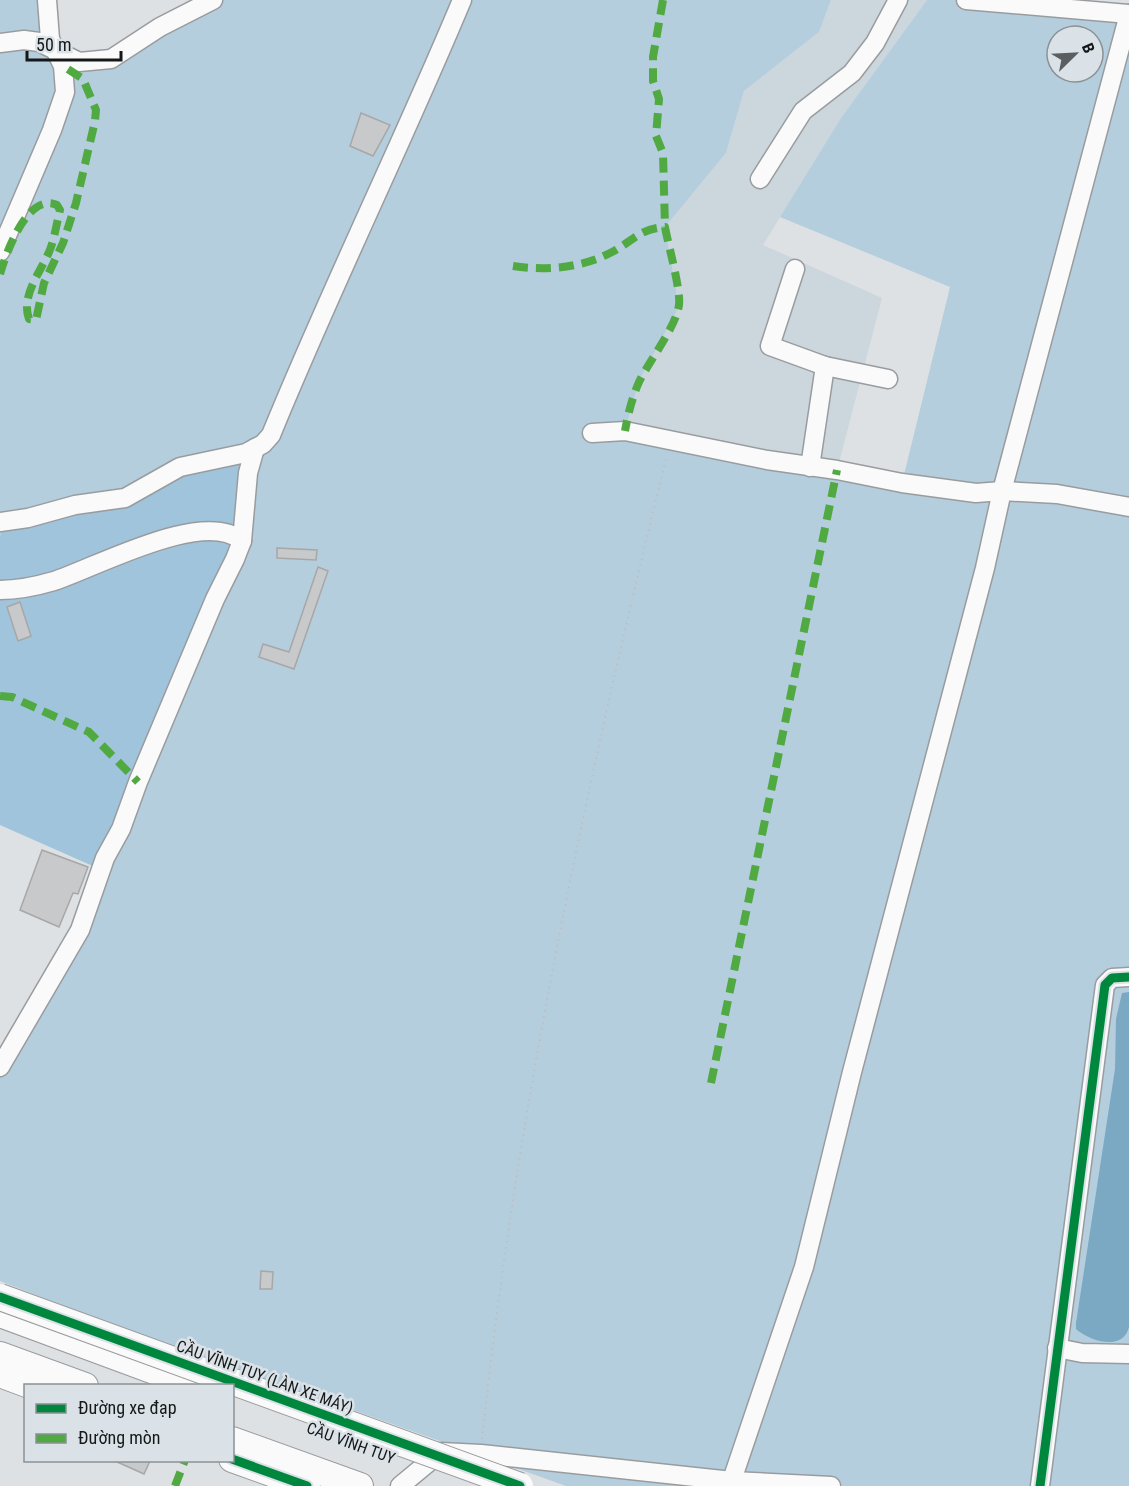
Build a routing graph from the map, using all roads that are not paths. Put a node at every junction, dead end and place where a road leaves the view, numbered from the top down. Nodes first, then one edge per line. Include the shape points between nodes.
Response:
1 (47, 0) edge
2 (213, 0) edge
3 (462, 0) edge
4 (898, 0) edge
5 (966, 0) edge
6 (1129, 14) edge
7 (0, 44) edge
8 (56, 52) junction
9 (760, 178) dead end
10 (0, 252) edge
11 (795, 269) dead end
12 (825, 366) junction
13 (888, 379) dead end
14 (592, 433) dead end
15 (255, 448) junction
16 (810, 467) junction
17 (1002, 491) junction
18 (1129, 507) edge
19 (0, 522) edge
20 (242, 541) junction
21 (0, 590) edge
22 (1129, 977) edge
23 (0, 1067) edge
24 (0, 1297) edge
25 (0, 1314) edge
26 (1057, 1348) junction
27 (0, 1354) edge
28 (1129, 1354) edge
29 (0, 1374) edge
30 (0, 1380) edge
31 (27, 1384) edge
32 (80, 1384) edge
33 (190, 1384) edge
34 (24, 1388) edge
35 (234, 1400) edge
36 (234, 1441) edge
37 (234, 1460) edge
38 (225, 1462) edge
39 (731, 1483) edge
40 (294, 1486) edge
41 (307, 1486) edge
42 (360, 1486) edge
43 (400, 1486) edge
44 (470, 1486) edge
45 (520, 1486) edge
46 (831, 1486) edge
47 (1040, 1486) edge

1 - 8 street via 48,26
2 - 8 street via 160,27 111,59 79,62
3 - 15 street via 374,204 335,281 271,435
4 - 9 street via 875,43 852,73 802,111
5 - 6 street
6 - 17 street via 1077,237
7 - 8 street via 39,42
8 - 10 street via 63,66 65,92
11 - 12 street via 770,346
12 - 13 street
12 - 16 street
14 - 16 street via 625,431
15 - 19 street via 180,467 125,498
15 - 20 street via 248,473
16 - 17 street via 951,490
17 - 18 street via 1057,494
17 - 39 street via 993,567 812,1268
20 - 21 street via 224,531 204,530 104,560 46,583
20 - 23 street via 121,829 105,858 80,930
22 - 26 street via 1113,978 1105,985
24 - 45 highway, CẦU VĨNH TUY (LÀN XE MÁY), bridge
25 - 33 highway
26 - 28 street
26 - 47 street
27 - 32 highway
29 - 31 highway
30 - 34 street
35 - 44 highway, CẦU VĨNH TUY
36 - 42 highway
37 - 41 highway
38 - 40 street
39 - 43 street via 441,1452
39 - 46 street

